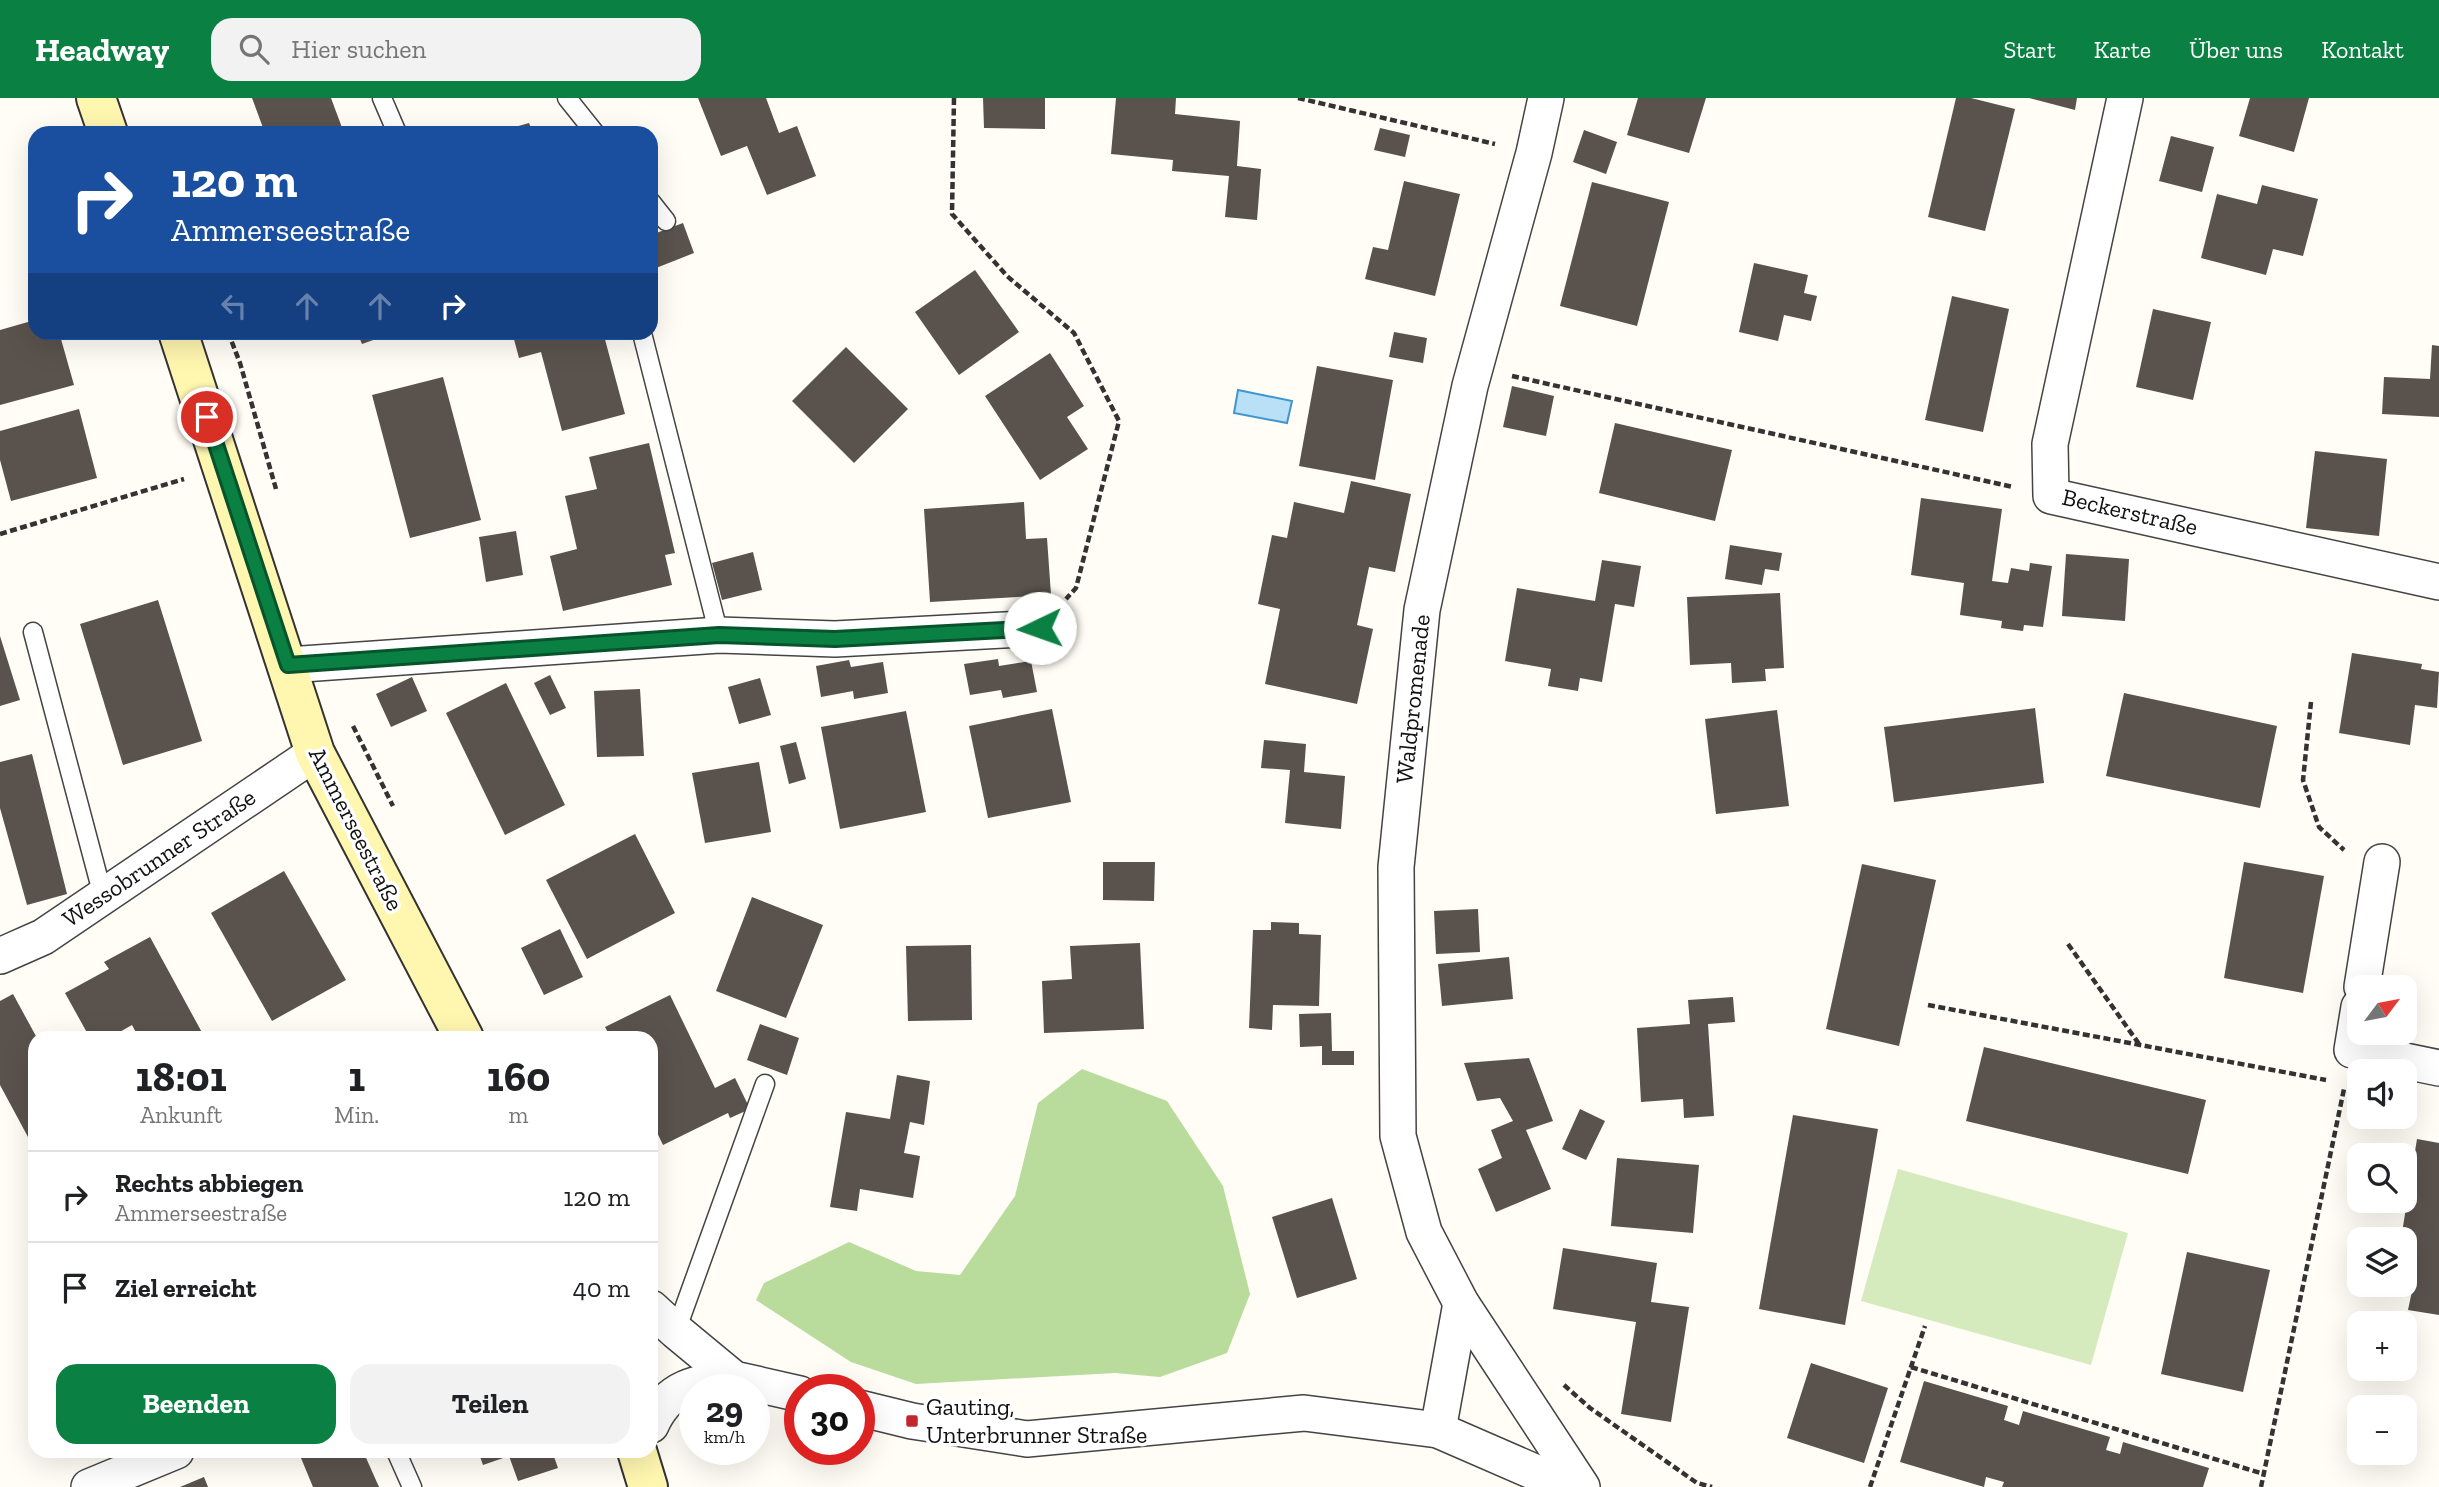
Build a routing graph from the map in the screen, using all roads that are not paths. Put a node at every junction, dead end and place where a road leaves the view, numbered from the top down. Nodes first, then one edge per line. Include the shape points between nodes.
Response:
1 (96, 98) edge
2 (382, 98) edge
3 (567, 98) edge
4 (1546, 98) edge
5 (2125, 98) edge
6 (106, 126) edge
7 (394, 126) edge
8 (589, 126) edge
9 (658, 211) edge
10 (666, 221) dead end
11 (181, 340) edge
12 (644, 340) edge
13 (2439, 582) edge
14 (1040, 628) road end
15 (33, 632) dead end
16 (719, 635) junction
17 (288, 665) junction
18 (315, 753) junction
19 (2382, 862) road end
20 (103, 896) junction
21 (0, 956) edge
22 (2364, 975) edge
23 (460, 1031) edge
24 (2353, 1045) edge
25 (2439, 1068) edge
26 (765, 1084) dead end
27 (1461, 1303) junction
28 (658, 1314) edge
29 (676, 1331) junction
30 (728, 1374) edge
31 (679, 1391) edge
32 (875, 1412) edge
33 (658, 1413) edge
34 (1438, 1430) junction
35 (159, 1458) edge
36 (399, 1458) edge
37 (89, 1487) edge
38 (412, 1487) edge
39 (1569, 1487) edge
40 (1582, 1487) edge

1 - 6 main road
2 - 7 lane
3 - 8 lane
4 - 27 street, Waldpromenade via 1475,368 1422,610 1396,867 1398,1136 1424,1232
5 - 13 street, Beckerstraße via 2050,444 2051,496
9 - 10 lane
11 - 17 main road, Ammerseestraße
12 - 16 lane
14 - 16 street via 835,639
15 - 20 lane
16 - 17 street
17 - 18 main road, Ammerseestraße
18 - 20 street, Wessobrunner Straße
18 - 23 main road, Ammerseestraße
19 - 22 street
20 - 21 street, Wessobrunner Straße via 43,937
24 - 25 street via 2352,1050
26 - 29 lane
27 - 34 street
27 - 40 street, Waldpromenade
28 - 29 street
29 - 30 street
31 - 33 street
32 - 34 street via 1027,1439 1304,1413
34 - 39 street
35 - 37 street
36 - 38 lane

